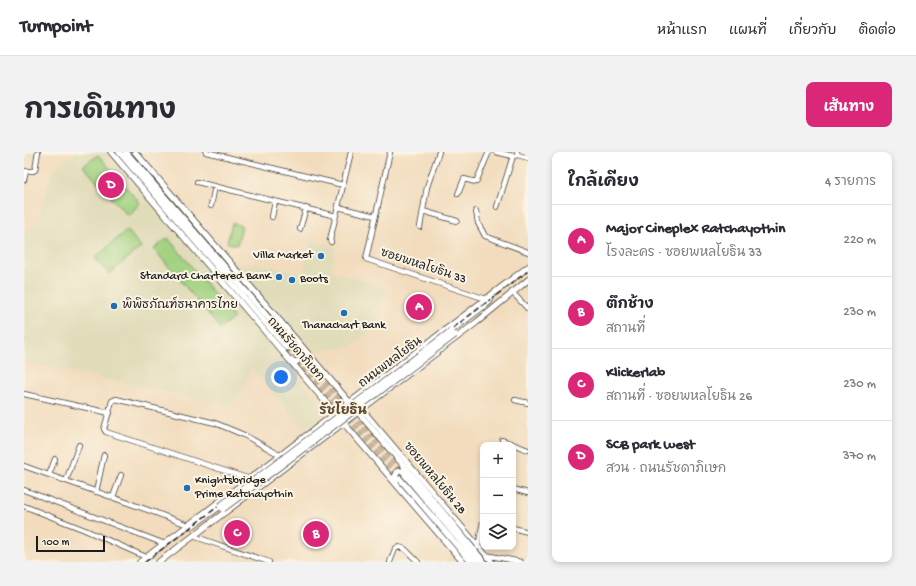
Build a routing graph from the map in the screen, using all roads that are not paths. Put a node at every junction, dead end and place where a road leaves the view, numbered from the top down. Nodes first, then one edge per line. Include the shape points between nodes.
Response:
1 (38, 152) edge
2 (111, 152) edge
3 (119, 152) edge
4 (126, 152) edge
5 (135, 152) edge
6 (206, 152) edge
7 (351, 152) edge
8 (390, 152) edge
9 (439, 152) edge
10 (489, 152) edge
11 (496, 152) edge
12 (516, 154) edge
13 (528, 158) edge
14 (25, 171) edge
15 (24, 180) edge
16 (197, 182) dead end
17 (343, 185) junction
18 (215, 186) junction
19 (458, 194) dead end
20 (275, 201) junction
21 (211, 206) dead end
22 (497, 206) dead end
23 (338, 207) junction
24 (306, 208) junction
25 (423, 211) junction
26 (476, 211) dead end
27 (336, 216) junction
28 (375, 216) junction
29 (272, 217) dead end
30 (457, 221) dead end
31 (420, 227) dead end
32 (300, 229) dead end
33 (330, 242) dead end
34 (528, 252) edge
35 (528, 267) edge
36 (528, 280) edge
37 (512, 292) junction
38 (492, 294) junction
39 (486, 299) junction
40 (494, 307) junction
41 (528, 309) edge
42 (453, 333) junction
43 (302, 348) junction
44 (289, 360) junction
45 (383, 378) junction
46 (391, 387) junction
47 (24, 394) edge
48 (515, 400) dead end
49 (350, 403) junction
50 (528, 403) edge
51 (360, 410) junction
52 (110, 413) junction
53 (335, 413) junction
54 (344, 423) junction
55 (313, 430) junction
56 (502, 440) dead end
57 (320, 441) junction
58 (78, 445) dead end
59 (528, 450) edge
60 (104, 455) dead end
61 (280, 455) junction
62 (55, 459) dead end
63 (24, 466) edge
64 (49, 475) junction
65 (121, 475) dead end
66 (408, 475) junction
67 (250, 479) junction
68 (400, 479) tunnel mouth
69 (66, 482) junction
70 (396, 484) junction
71 (24, 490) edge
72 (516, 490) edge
73 (96, 492) junction
74 (528, 494) edge
75 (113, 497) junction
76 (24, 506) edge
77 (222, 507) junction
78 (188, 525) junction
79 (516, 529) edge
80 (182, 530) junction
81 (528, 532) edge
82 (195, 534) junction
83 (480, 536) edge
84 (164, 544) junction
85 (478, 546) junction
86 (478, 554) junction
87 (486, 555) junction
88 (146, 557) junction
89 (140, 562) edge
90 (159, 562) edge
91 (269, 562) edge
92 (390, 562) edge
93 (418, 562) edge
94 (463, 562) edge
95 (471, 562) edge
96 (478, 562) edge
97 (484, 562) edge
98 (492, 562) edge
99 (522, 562) edge

1 - 14 street via 35,170
2 - 44 main road, ถนนรัชดาภิเษก
3 - 4 main road, ถนนรัชดาภิเษก via 289,346
5 - 43 main road, ถนนรัชดาภิเษก
6 - 17 street
7 - 17 street
8 - 28 street, ซอยพหลโยธิน 33
9 - 25 street via 427,187
10 - 19 street via 476,182 464,179
11 - 12 street
12 - 13 street
12 - 22 street
14 - 15 street
16 - 18 street
17 - 23 street
18 - 20 street
18 - 21 street
20 - 24 street
20 - 29 street
23 - 27 street
23 - 28 street
24 - 27 street
24 - 32 street
25 - 30 street
25 - 31 street
26 - 34 street via 485,236
27 - 33 street
28 - 39 street, ซอยพหลโยธิน 33 via 366,259
35 - 38 main road, ถนนพหลโยธิน
36 - 37 main road, ถนนพหลโยธิน
37 - 40 main road, ถนนพหลโยธิน
37 - 41 street
38 - 39 main road, ถนนพหลโยธิน
38 - 42 main road, ถนนพหลโยธิน via 488,302
39 - 45 main road, ถนนพหลโยธิน
40 - 42 main road, ถนนพหลโยธิน
40 - 46 main road, ถนนพหลโยธิน
42 - 77 main road, ถนนพหลโยธิน, bridge
43 - 44 main road via 302,357 299,360
43 - 49 main road, ถนนรัชดาภิเษก
44 - 53 main road, ถนนรัชดาภิเษก
45 - 46 main road via 384,383
45 - 49 main road, ถนนพหลโยธิน
46 - 51 main road, ถนนพหลโยธิน
47 - 52 street
48 - 50 street
49 - 51 main road, ถนนรัชดาภิเษก
49 - 53 main road, ถนนพหลโยธิน
51 - 54 main road, ถนนพหลโยธิน
51 - 66 main road, ถนนรัชดาภิเษก
51 - 85 street, ซอยพหลโยธิน 28
52 - 61 street via 112,401 116,399 188,416 224,426
52 - 67 street via 104,428 106,432
53 - 54 main road, ถนนรัชดาภิเษก
53 - 55 main road, ถนนพหลโยธิน
54 - 57 main road, ถนนพหลโยธิน
54 - 70 main road, ถนนรัชดาภิเษก
55 - 57 main road
55 - 61 main road, ถนนพหลโยธิน
56 - 59 street
57 - 82 main road, ถนนพหลโยธิน
58 - 69 street
60 - 73 street
61 - 67 main road, ถนนพหลโยธิน
62 - 64 street
63 - 64 street
64 - 69 street
65 - 75 street
66 - 70 main road via 398,471 395,477
66 - 86 main road, ถนนรัชดาภิเษก
66 - 96 main road, ถนนรัชดาภิเษก
67 - 78 main road, ถนนพหลโยธิน
68 - 95 main road
69 - 73 street
70 - 94 main road, ถนนรัชดาภิเษก
71 - 84 street
72 - 74 street
73 - 75 street
75 - 78 street
76 - 88 street
77 - 80 main road, ถนนพหลโยธิน
77 - 82 main road, ถนนพหลโยธิน via 202,524
78 - 80 main road, ถนนพหลโยธิน
79 - 81 street
80 - 84 main road, ถนนพหลโยธิน
82 - 90 main road, ถนนพหลโยธิน
82 - 91 street
83 - 85 street
84 - 88 main road, ถนนพหลโยธิน
85 - 86 street
85 - 87 street, ซอยพหลโยธิน 28
86 - 87 street
86 - 97 main road, ถนนรัชดาภิเษก
87 - 98 street, ซอยพหลโยธิน 28
87 - 99 street
88 - 89 main road, ถนนพหลโยธิน
92 - 93 street via 395,549 399,547 405,549

